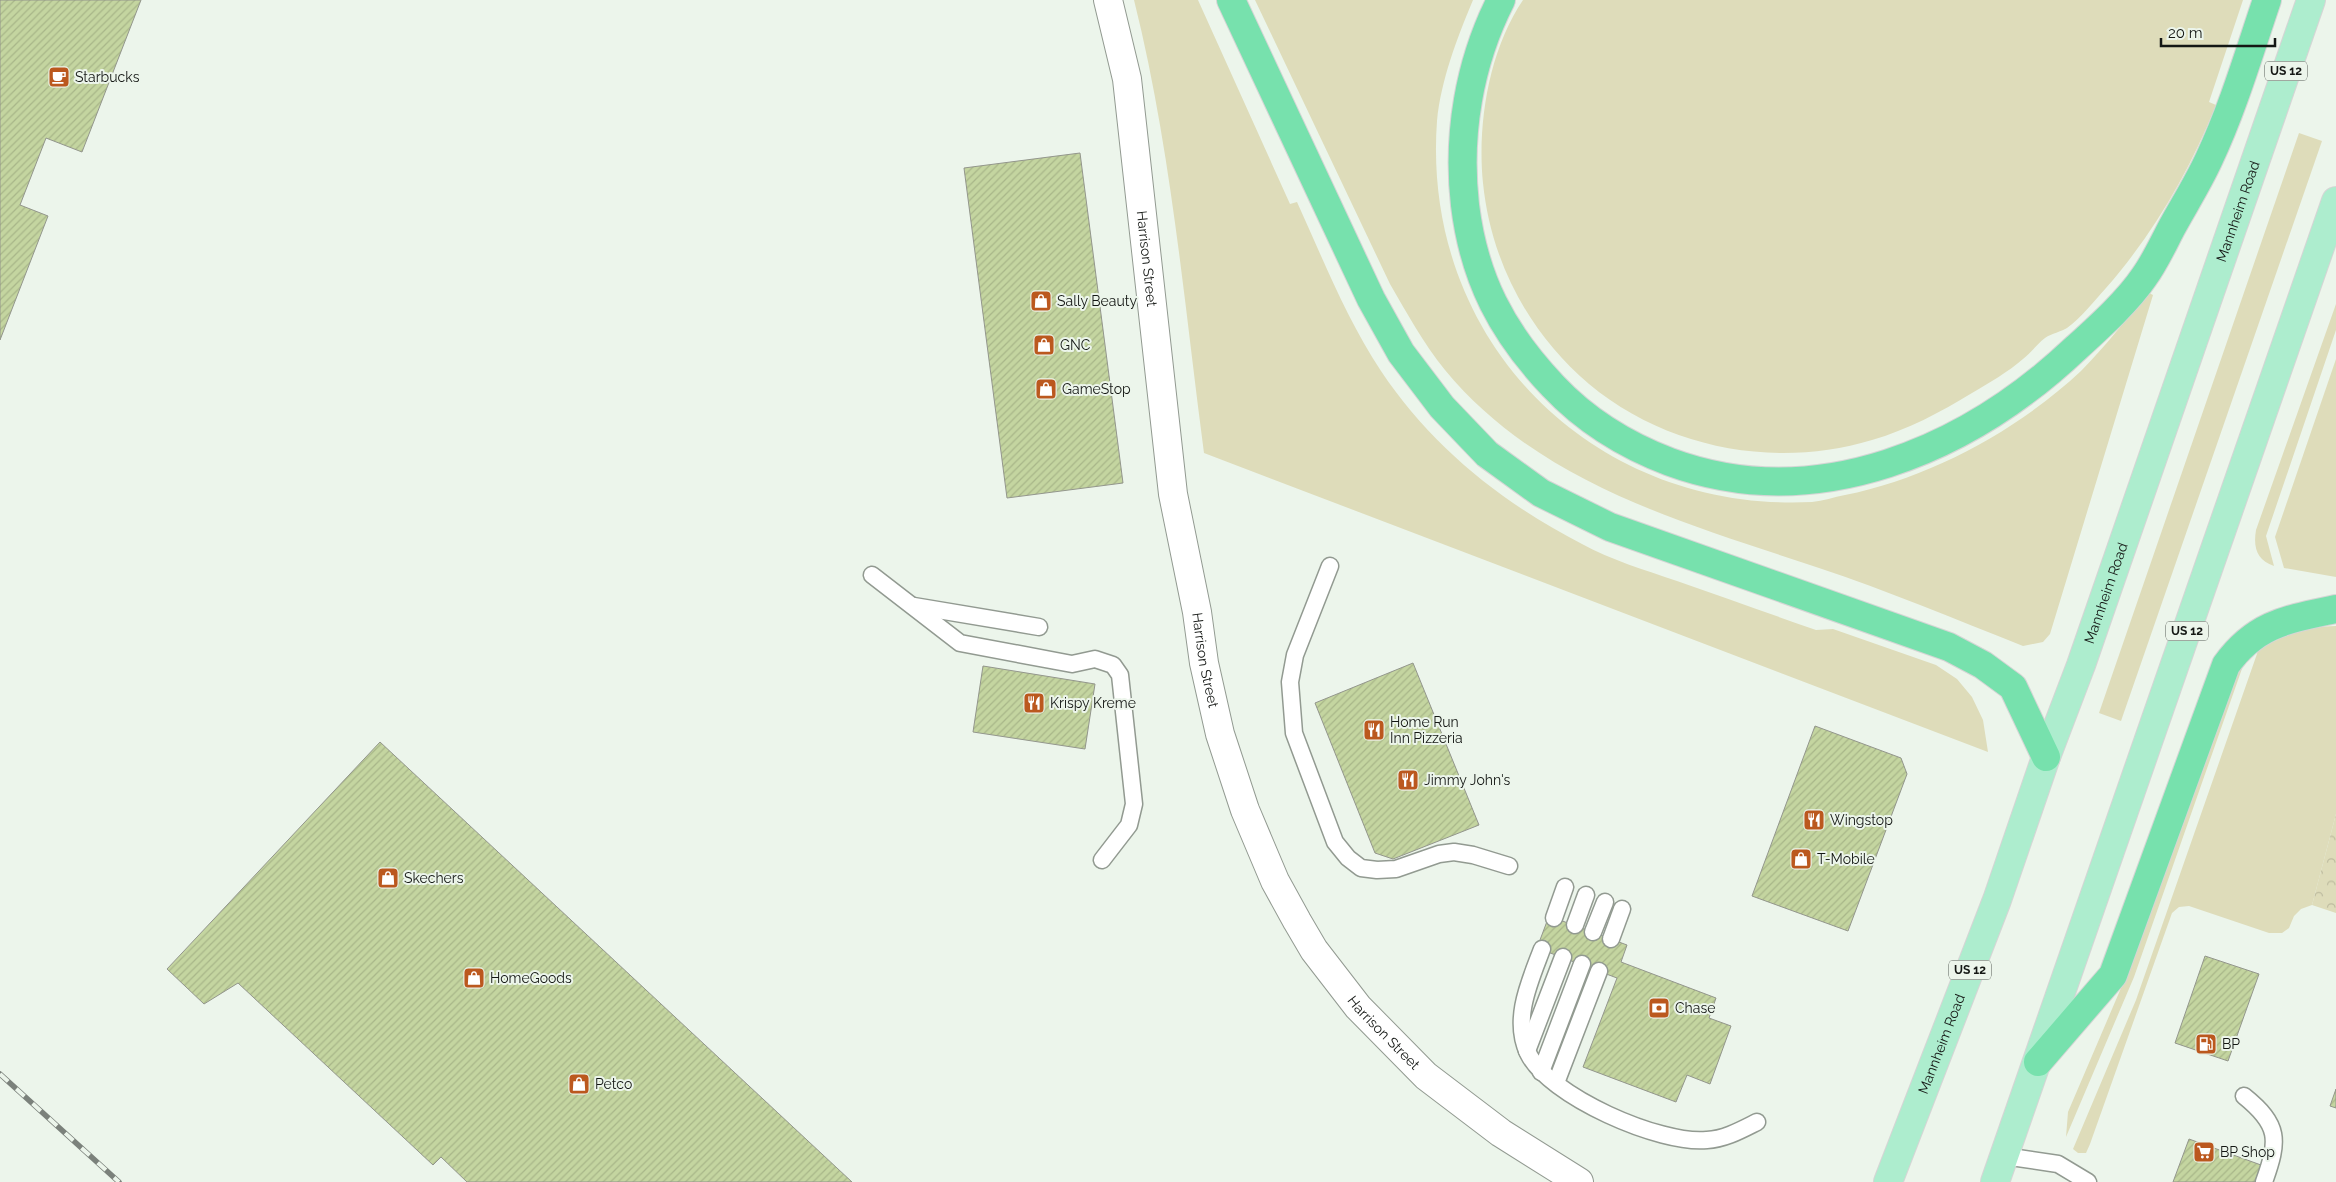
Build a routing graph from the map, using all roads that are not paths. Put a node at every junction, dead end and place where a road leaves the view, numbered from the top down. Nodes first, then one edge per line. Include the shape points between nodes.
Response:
1 (1108, 0) edge
2 (1231, 0) edge
3 (1501, 0) edge
4 (2267, 0) edge
5 (2311, 0) edge
6 (2336, 201) edge
7 (1330, 566) dead end
8 (872, 575) dead end
9 (912, 605) junction
10 (2336, 609) edge
11 (1040, 627) dead end
12 (2046, 757) junction
13 (1102, 860) dead end
14 (1509, 866) dead end
15 (1565, 887) dead end
16 (1586, 895) dead end
17 (1605, 902) dead end
18 (1622, 909) dead end
19 (1554, 918) dead end
20 (1575, 925) dead end
21 (1593, 932) dead end
22 (1611, 939) dead end
23 (1542, 950) dead end
24 (1563, 957) dead end
25 (1582, 964) dead end
26 (1599, 971) dead end
27 (1527, 1051) junction
28 (2038, 1062) junction
29 (1541, 1072) junction
30 (1556, 1083) junction
31 (2244, 1096) dead end
32 (1757, 1122) dead end
33 (2004, 1156) junction
34 (1579, 1182) edge
35 (1888, 1182) edge
36 (1995, 1182) edge
37 (2088, 1182) edge
38 (2264, 1182) edge

1 - 34 main road, Harrison Street via 1127,78 1173,494 1216,717 1245,810 1275,881 1297,922 1314,950 1358,1007 1426,1076 1501,1133
2 - 12 highway via 1371,299 1401,353 1442,407 1487,454 1542,493 1610,527 1949,647 1983,664 2013,686
3 - 4 highway via 1488,25 1474,70 1464,125 1463,185 1471,245 1481,279 1500,318 1534,366 1568,402 1606,432 1652,455 1695,471 1743,480 1782,482 1877,467 1933,447 1985,419 2048,374 2100,326 2144,278 2209,160
5 - 12 main road, Mannheim Road / US 12 via 2081,666
6 - 28 main road, US 12
7 - 14 lane via 1295,655 1290,682 1294,733 1335,842 1361,868 1396,869 1454,852
8 - 9 lane
9 - 11 lane
9 - 13 lane via 960,643 1072,664 1095,659 1113,665 1120,675 1134,804 1129,825
10 - 28 highway via 2278,622 2235,652 2226,665 2113,975
12 - 35 main road, Mannheim Road / US 12 via 1993,909
15 - 19 lane
16 - 20 lane
17 - 21 lane
18 - 22 lane
23 - 27 lane via 1523,1002 1522,1028
24 - 27 lane
25 - 29 lane
26 - 30 lane
27 - 29 lane
28 - 33 main road, US 12
29 - 30 lane
30 - 32 lane via 1585,1104 1608,1115 1676,1140 1715,1139
31 - 38 lane via 2270,1121 2274,1146
33 - 36 main road, US 12
33 - 37 lane via 2058,1164

